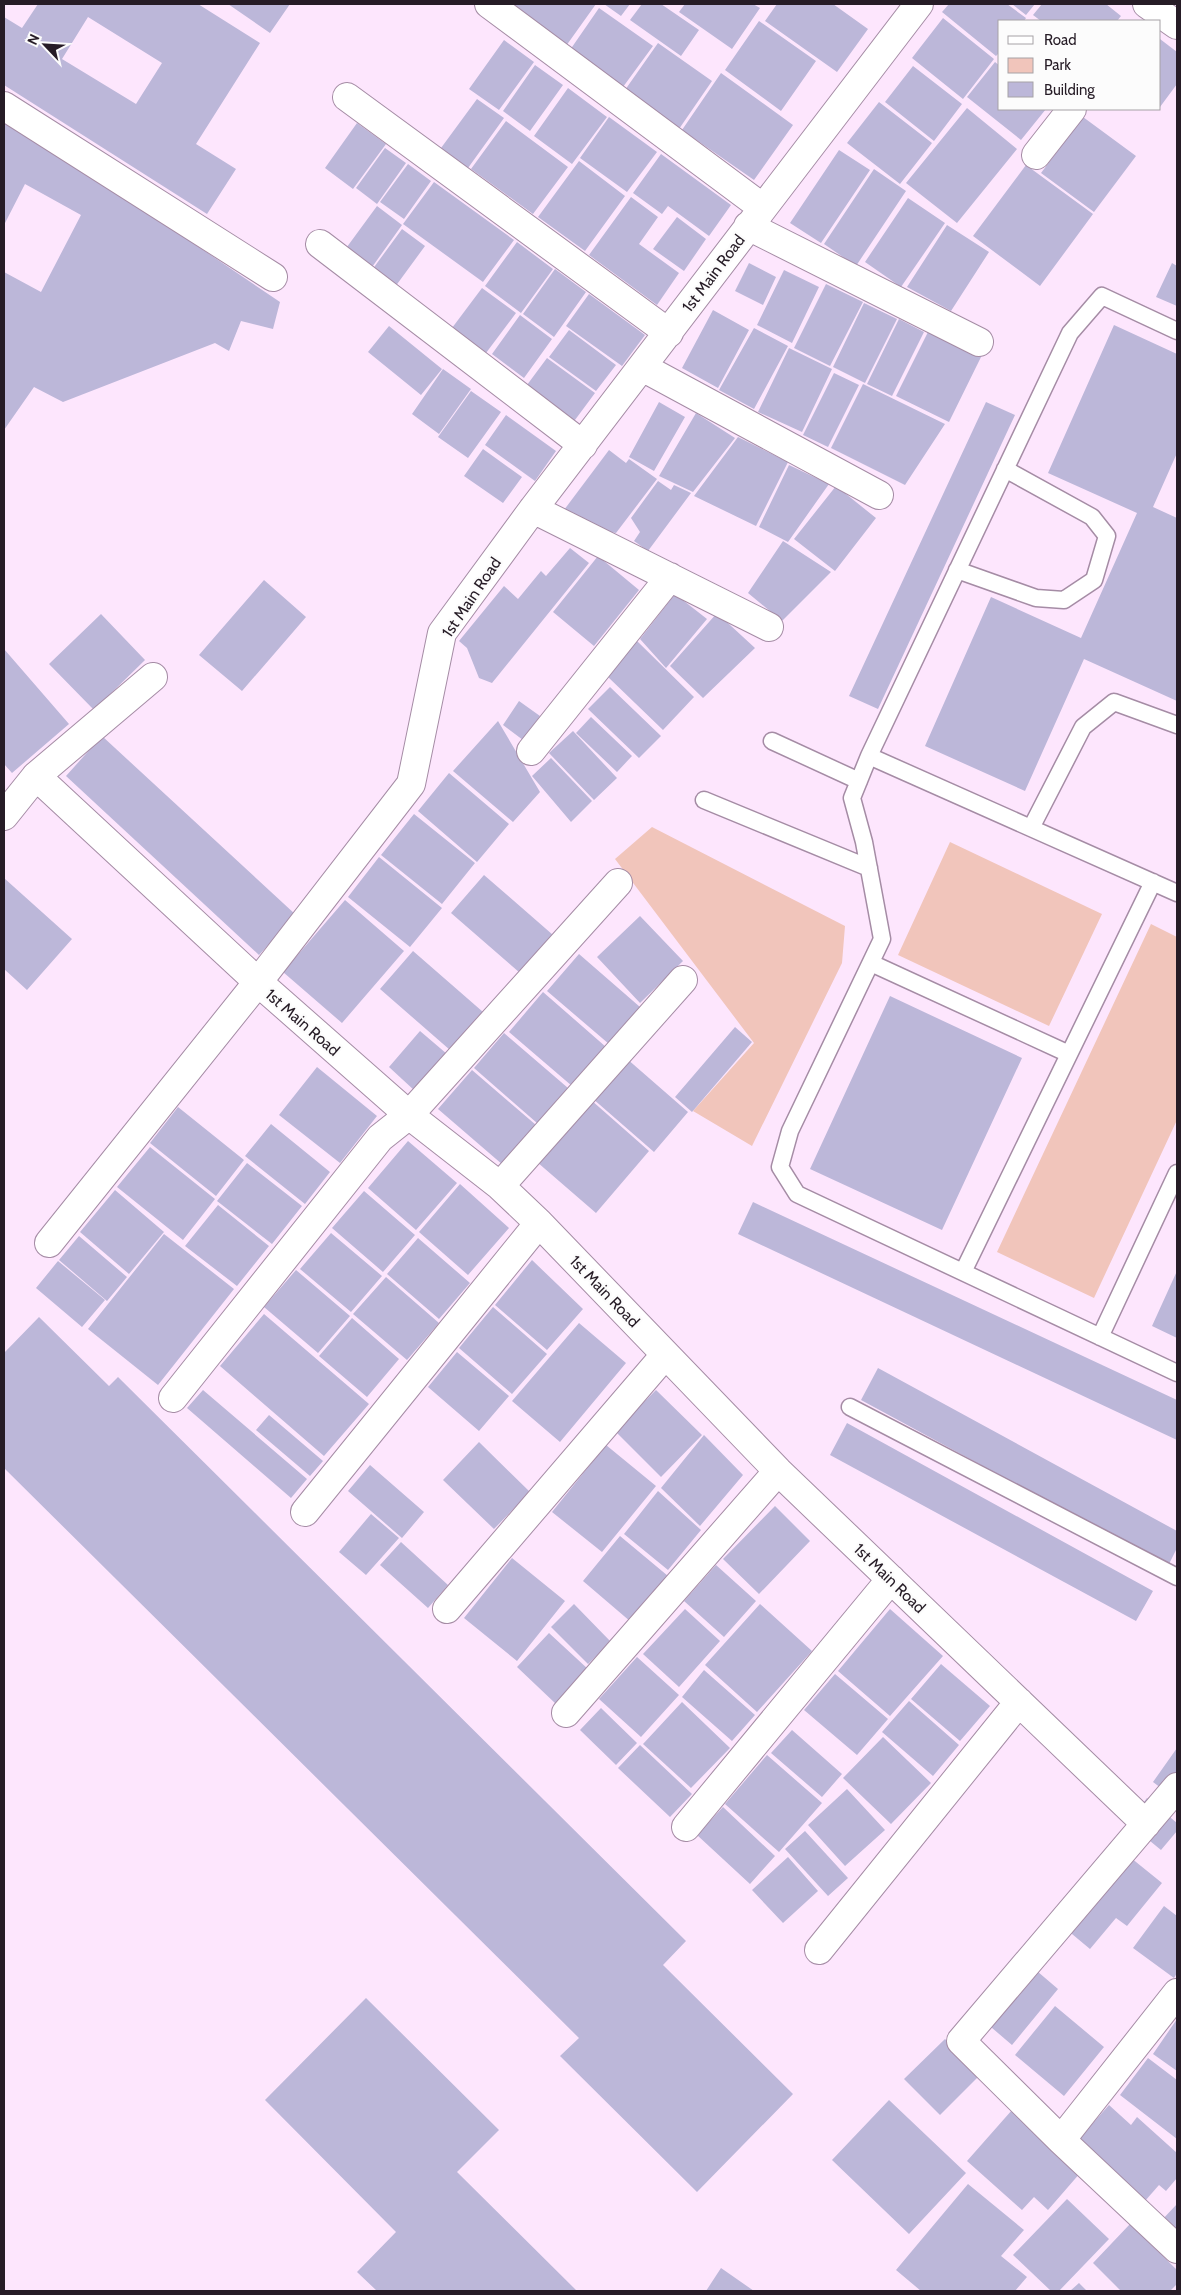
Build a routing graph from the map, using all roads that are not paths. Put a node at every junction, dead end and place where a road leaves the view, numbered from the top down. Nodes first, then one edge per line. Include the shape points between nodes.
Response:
1 (489, 4) edge
2 (919, 4) edge
3 (1149, 9) edge
4 (1177, 25) edge
5 (347, 97) dead end
6 (4, 106) edge
7 (1071, 110) edge
8 (1036, 154) dead end
9 (756, 217) junction
10 (320, 244) dead end
11 (272, 277) dead end
12 (1177, 331) edge
13 (668, 333) junction
14 (979, 342) dead end
15 (642, 367) junction
16 (583, 445) junction
17 (1006, 469) junction
18 (879, 494) dead end
19 (533, 509) junction
20 (958, 570) junction
21 (670, 577) junction
22 (769, 627) dead end
23 (153, 676) dead end
24 (1177, 726) edge
25 (772, 741) dead end
26 (531, 750) dead end
27 (869, 756) junction
28 (36, 776) junction
29 (859, 781) junction
30 (704, 800) dead end
31 (4, 816) edge
32 (1031, 828) junction
33 (869, 868) junction
34 (1153, 882) junction
35 (618, 883) dead end
36 (1177, 893) edge
37 (871, 963) junction
38 (683, 980) dead end
39 (258, 982) junction
40 (1069, 1054) junction
41 (409, 1115) junction
42 (1177, 1173) edge
43 (500, 1186) junction
44 (539, 1223) junction
45 (49, 1243) dead end
46 (963, 1272) junction
47 (1100, 1337) junction
48 (665, 1355) junction
49 (1177, 1373) edge
50 (173, 1398) dead end
51 (850, 1407) dead end
52 (778, 1471) junction
53 (305, 1512) dead end
54 (1177, 1577) edge
55 (891, 1579) junction
56 (447, 1609) dead end
57 (1020, 1702) junction
58 (566, 1713) dead end
59 (1177, 1786) edge
60 (1146, 1824) junction
61 (686, 1827) dead end
62 (819, 1950) dead end
63 (1177, 1993) edge
64 (1061, 2140) junction
65 (1177, 2249) edge

1 - 9 street
2 - 9 street, 1st Main Road
3 - 4 street
5 - 13 street
6 - 11 street
7 - 8 street
9 - 13 street, 1st Main Road
9 - 14 street
10 - 16 street
12 - 17 lane via 1102,296 1070,333
13 - 15 street, 1st Main Road
15 - 16 street, 1st Main Road
15 - 18 street
16 - 19 street, 1st Main Road
17 - 20 lane
17 - 20 lane via 1092,517 1106,536 1094,580 1064,600 1036,598
19 - 21 street
19 - 39 street, 1st Main Road via 442,633 411,784
20 - 27 lane
21 - 22 street
21 - 26 street
23 - 28 street
24 - 32 lane via 1114,702 1083,727
25 - 29 lane
27 - 29 lane
27 - 32 lane
28 - 31 street
28 - 39 street
29 - 33 lane via 852,798
30 - 33 lane
32 - 34 lane
33 - 37 lane via 882,939
34 - 36 lane
34 - 40 lane
35 - 41 street
37 - 40 lane
37 - 46 lane via 790,1131 780,1167 797,1194
38 - 43 street
39 - 41 street, 1st Main Road
39 - 45 street
40 - 46 lane
41 - 43 street, 1st Main Road
41 - 50 street via 380,1138
42 - 47 lane
43 - 44 street, 1st Main Road
44 - 48 street, 1st Main Road
44 - 53 street
46 - 47 lane
47 - 49 lane
48 - 52 street, 1st Main Road
48 - 56 street
51 - 54 lane
52 - 55 street, 1st Main Road
52 - 58 street
55 - 57 street, 1st Main Road
55 - 61 street
57 - 60 street, 1st Main Road
57 - 62 street
59 - 60 street
60 - 64 street via 961,2041
63 - 64 street
64 - 65 street

